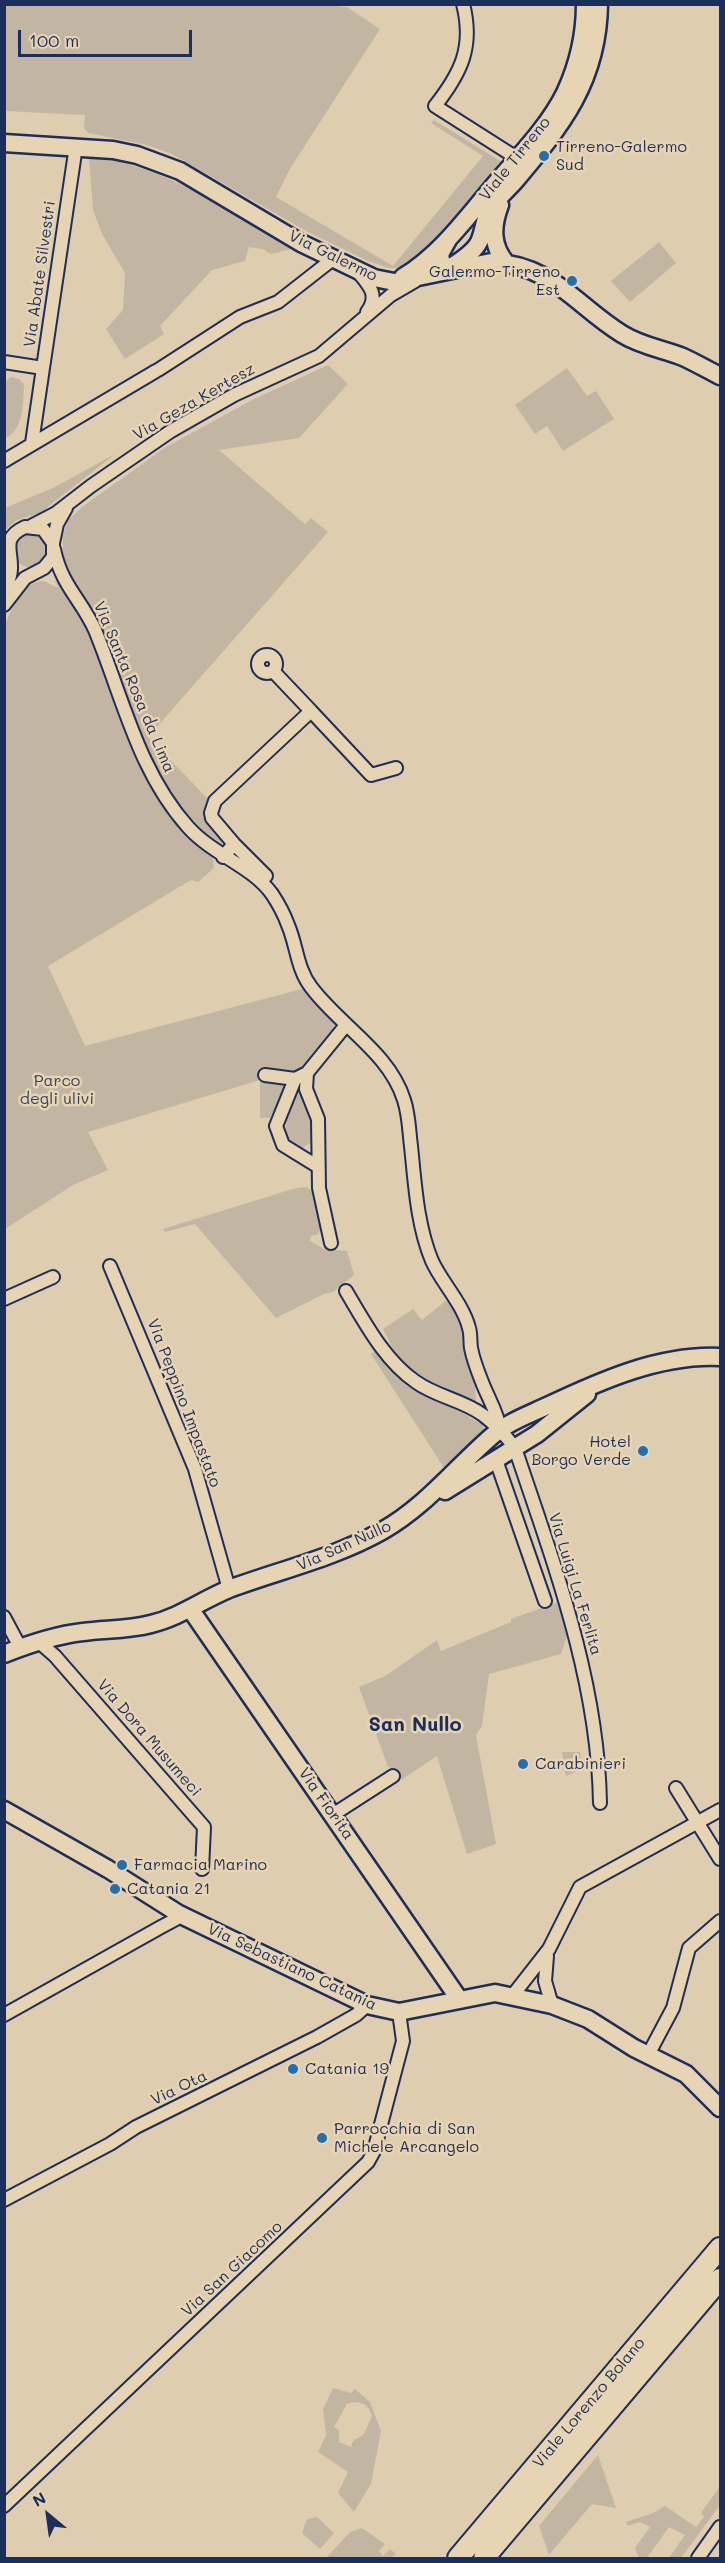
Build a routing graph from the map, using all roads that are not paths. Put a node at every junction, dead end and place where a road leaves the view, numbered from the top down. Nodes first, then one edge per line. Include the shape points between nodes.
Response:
1 (463, 4) edge
2 (585, 4) edge
3 (599, 4) edge
4 (4, 143) edge
5 (76, 146) junction
6 (523, 161) junction
7 (507, 191) junction
8 (450, 238) junction
9 (333, 259) junction
10 (506, 263) junction
11 (448, 269) junction
12 (358, 272) junction
13 (423, 276) junction
14 (394, 282) junction
15 (365, 315) junction
16 (4, 362) edge
17 (43, 368) junction
18 (720, 376) edge
19 (32, 443) junction
20 (4, 461) edge
21 (72, 501) junction
22 (31, 526) junction
23 (54, 546) junction
24 (11, 561) junction
25 (35, 572) junction
26 (64, 582) junction
27 (4, 593) edge
28 (4, 604) edge
29 (273, 671) dead end
30 (311, 711) junction
31 (396, 768) dead end
32 (234, 844) junction
33 (223, 857) junction
34 (288, 925) junction
35 (346, 1025) junction
36 (307, 1072) junction
37 (265, 1075) dead end
38 (296, 1079) junction
39 (317, 1166) junction
40 (331, 1243) dead end
41 (110, 1266) dead end
42 (53, 1277) dead end
43 (346, 1291) dead end
44 (4, 1299) edge
45 (720, 1357) edge
46 (602, 1382) junction
47 (500, 1430) junction
48 (515, 1448) junction
49 (496, 1460) junction
50 (472, 1466) junction
51 (229, 1589) junction
52 (545, 1601) dead end
53 (191, 1610) junction
54 (4, 1617) edge
55 (39, 1642) junction
56 (12, 1651) edge
57 (393, 1776) dead end
58 (676, 1788) dead end
59 (600, 1803) dead end
60 (4, 1810) edge
61 (720, 1810) edge
62 (334, 1814) junction
63 (697, 1823) junction
64 (720, 1859) edge
65 (202, 1869) dead end
66 (179, 1914) junction
67 (720, 1921) edge
68 (549, 1949) junction
69 (544, 1970) junction
70 (513, 1995) junction
71 (459, 1999) junction
72 (532, 1999) junction
73 (368, 2005) junction
74 (552, 2005) junction
75 (399, 2012) junction
76 (4, 2015) edge
77 (648, 2055) junction
78 (720, 2108) edge
79 (4, 2200) edge
80 (720, 2248) edge
81 (720, 2279) edge
82 (4, 2506) edge
83 (720, 2527) edge
84 (458, 2559) edge
85 (484, 2559) edge
86 (698, 2559) edge

1 - 6 street via 467,35 463,60 452,84 435,106
2 - 6 main road, Viale Tirreno via 581,46 568,85
3 - 6 main road, Viale Tirreno via 597,43 582,88 566,119
4 - 5 main road, Via Galermo
5 - 9 main road, Via Galermo via 137,155 180,171
5 - 17 street, Via Abate Silvestri
6 - 7 main road, Viale Tirreno
6 - 8 main road, Viale Tirreno
7 - 10 main road via 496,215 494,237 498,253
7 - 11 main road, Viale Tirreno via 487,213 475,248
8 - 11 main road via 440,254
8 - 14 main road, Viale Tirreno via 417,268
9 - 12 main road, Via Galermo
9 - 19 street via 278,302 240,317 157,371
10 - 11 main road, Via Galermo
10 - 18 main road, Via Galermo via 550,279 623,334
11 - 13 main road, Via Galermo
12 - 14 main road, Via Galermo
12 - 15 street via 374,296
13 - 14 main road, Via Galermo
13 - 15 street, Via Geza Kertesz
15 - 21 street, Via Geza Kertesz via 318,356 242,391 171,431
16 - 17 street, Via Abate Silvestri
17 - 19 street
19 - 20 street
21 - 22 street, Via Geza Kertesz
21 - 23 street via 57,524
22 - 23 street via 43,529
22 - 24 street via 20,529 11,538
23 - 25 street via 50,563
23 - 26 street
24 - 25 street via 20,570
24 - 27 street
25 - 26 street via 48,573
25 - 28 street via 18,584
26 - 33 street, Via Santa Rosa da Lima via 95,630 149,770 190,829
29 - 30 street
30 - 31 street via 371,775
30 - 32 street via 212,806 214,823
32 - 33 street
32 - 34 street via 281,896
33 - 34 street, Via Santa Rosa da Lima via 260,880 273,895
34 - 35 street, Via Santa Rosa da Lima via 306,980
35 - 36 street
35 - 47 street, Via Santa Rosa da Lima via 375,1052 403,1097 426,1243 469,1328 472,1350
36 - 38 street
36 - 39 street via 306,1089 318,1119
37 - 38 street
38 - 39 street via 276,1120 277,1132 283,1145
39 - 40 street
41 - 51 street, Via Peppino Impastato via 195,1469
42 - 44 street
43 - 47 street via 390,1357 411,1378 483,1415
45 - 46 main road, Via San Nullo via 662,1363
46 - 47 main road, Via San Nullo
46 - 48 main road
47 - 48 street
47 - 50 main road, Via San Nullo
48 - 49 main road
48 - 59 street, Via Luigi La Ferlita via 575,1631 596,1729
49 - 50 main road
49 - 52 street
50 - 51 main road, Via San Nullo via 368,1539 301,1567
51 - 53 main road, Via San Nullo
53 - 55 main road, Via San Nullo via 141,1626 83,1632
53 - 62 main road, Via Fiorita
54 - 56 street
55 - 56 main road, Via San Nullo
55 - 65 street, Via Dora Musumeci via 204,1827
57 - 62 street
58 - 63 street
60 - 66 main road, Via Sebastiano Catania
61 - 63 street
62 - 71 main road, Via Fiorita
63 - 64 street
63 - 68 street via 580,1887
66 - 73 main road, Via Sebastiano Catania
66 - 76 street
67 - 77 street via 689,1948 673,2008
68 - 69 street
68 - 70 street
69 - 72 street
69 - 74 street
70 - 71 main road, Via Sebastiano Catania via 495,1993
70 - 72 main road, Via Sebastiano Catania
71 - 75 main road, Via Sebastiano Catania
72 - 74 main road, Via Sebastiano Catania
73 - 75 main road, Via Sebastiano Catania
73 - 79 street, Via Ota via 317,2037 136,2127
74 - 77 main road, Via Sebastiano Catania via 588,2019
75 - 82 street, Via San Giacomo via 404,2041 368,2162
77 - 78 main road, Via Sebastiano Catania via 696,2081
80 - 84 main road, Viale Lorenzo Bolano
81 - 85 main road, Viale Lorenzo Bolano
83 - 86 street

